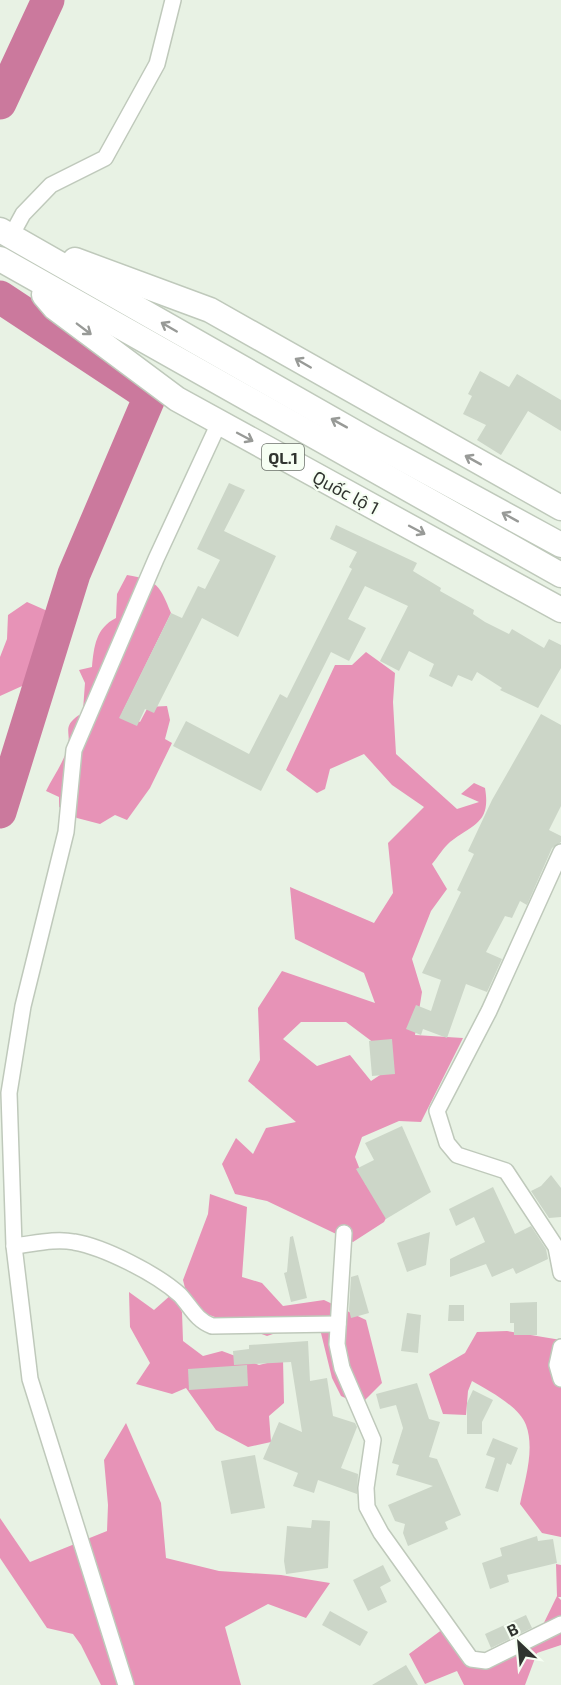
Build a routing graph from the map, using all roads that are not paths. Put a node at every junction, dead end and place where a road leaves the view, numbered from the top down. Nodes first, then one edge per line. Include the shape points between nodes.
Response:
1 (173, 0) edge
2 (6, 233) edge
3 (0, 259) edge
4 (26, 275) junction
5 (219, 423) junction
6 (561, 508) edge
7 (561, 545) edge
8 (561, 575) edge
9 (561, 610) edge
10 (561, 852) edge
11 (344, 1233) dead end
12 (14, 1245) junction
13 (561, 1273) edge
14 (338, 1324) junction
15 (561, 1347) edge
16 (561, 1379) edge
17 (561, 1624) edge
18 (126, 1685) edge

1 - 2 street via 157,64 105,158 51,185
6 -> 2 highway via 210,310
7 -> 2 highway via 362,437
3 - 4 highway, Quốc lộ 1 / QL.1
4 -> 5 highway, Quốc lộ 1 / QL.1 via 55,308 177,399
4 - 8 highway, Quốc lộ 1 / QL.1
5 -> 9 highway, Quốc lộ 1 / QL.1
5 - 12 street via 74,750 66,832 23,1006 9,1093
10 - 13 street via 489,1011 437,1112 447,1143 457,1155 506,1171 556,1247
11 - 14 street
12 - 14 street via 63,1241 104,1251 180,1295 196,1317 212,1326
12 - 18 street via 30,1379
14 - 17 street via 338,1356 374,1440 367,1507 381,1533 471,1659 486,1661
15 - 16 street via 557,1365

